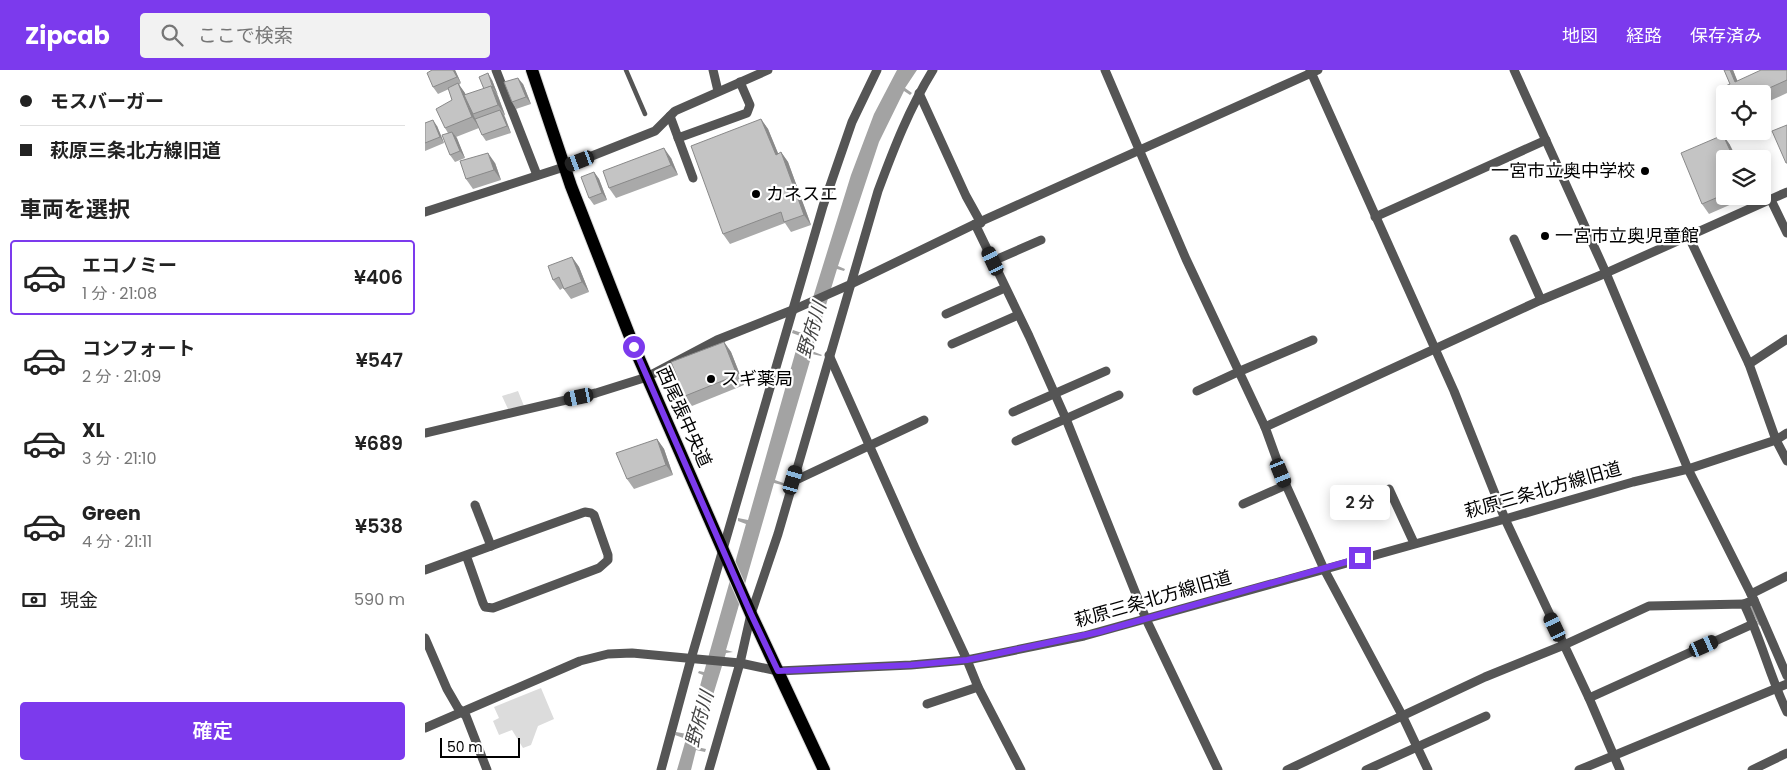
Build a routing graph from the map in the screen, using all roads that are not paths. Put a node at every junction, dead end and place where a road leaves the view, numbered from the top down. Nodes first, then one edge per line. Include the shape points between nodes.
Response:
1 (496, 70) edge
2 (532, 70) edge
3 (626, 70) edge
4 (713, 70) edge
5 (768, 70) edge
6 (877, 70) edge
7 (933, 70) edge
8 (1105, 70) edge
9 (1514, 70) edge
10 (1313, 71) edge
11 (740, 82) junction
12 (718, 91) junction
13 (919, 93) junction
14 (645, 114) dead end
15 (670, 116) junction
16 (678, 138) junction
17 (1546, 140) junction
18 (1140, 151) junction
19 (564, 167) junction
20 (537, 176) junction
21 (693, 178) dead end
22 (1787, 192) edge
23 (1771, 200) joint
24 (1760, 205) edge
25 (425, 212) edge
26 (1375, 217) junction
27 (978, 224) junction
28 (1787, 233) edge
29 (1689, 236) junction
30 (1513, 239) dead end
31 (1041, 240) dead end
32 (993, 261) junction
33 (1606, 273) junction
34 (847, 286) junction
35 (1005, 288) junction
36 (1541, 300) junction
37 (793, 310) junction
38 (946, 314) dead end
39 (1019, 315) junction
40 (1787, 339) edge
41 (1313, 340) dead end
42 (952, 344) dead end
43 (1435, 350) junction
44 (829, 355) junction
45 (1749, 364) junction
46 (1106, 371) dead end
47 (1238, 372) junction
48 (647, 377) junction
49 (1197, 391) dead end
50 (1055, 394) junction
51 (1119, 395) dead end
52 (1013, 412) dead end
53 (1066, 419) junction
54 (924, 420) dead end
55 (1265, 428) junction
56 (425, 433) edge
57 (1787, 434) edge
58 (1777, 440) junction
59 (1015, 441) dead end
60 (870, 445) junction
61 (1787, 462) edge
62 (1688, 468) junction
63 (793, 480) junction
64 (1286, 485) junction
65 (1389, 489) dead end
66 (1243, 504) dead end
67 (475, 505) dead end
68 (1505, 519) junction
69 (1414, 543) junction
70 (491, 546) junction
71 (723, 550) junction
72 (466, 556) junction
73 (1324, 569) junction
74 (425, 570) edge
75 (1787, 576) edge
76 (1753, 597) junction
77 (1744, 604) junction
78 (751, 614) junction
79 (1146, 619) junction
80 (1753, 624) junction
81 (425, 638) edge
82 (1564, 645) junction
83 (692, 659) junction
84 (967, 660) junction
85 (738, 663) junction
86 (778, 671) junction
87 (1787, 676) edge
88 (1787, 684) edge
89 (978, 687) junction
90 (1776, 690) junction
91 (1589, 698) junction
92 (927, 704) dead end
93 (462, 712) junction
94 (1787, 712) edge
95 (1402, 714) junction
96 (1486, 716) dead end
97 (425, 728) edge
98 (1417, 747) junction
99 (1787, 753) edge
100 (1613, 756) junction
101 (487, 770) edge
102 (661, 770) edge
103 (709, 770) edge
104 (824, 770) edge
105 (1021, 770) edge
106 (1219, 770) edge
107 (1287, 770) edge
108 (1366, 770) edge
109 (1428, 770) edge
110 (1579, 770) edge
111 (1620, 770) edge
112 (1752, 770) edge

1 - 20 street
2 - 19 main road, 西尾張中央道
3 - 14 lane
4 - 12 street
5 - 11 street
6 - 37 street via 836,165
7 - 13 street
8 - 18 street
9 - 17 street
10 - 18 street
10 - 26 street
11 - 12 street
11 - 16 street via 750,105 747,113
12 - 15 street
13 - 27 street
13 - 34 street via 896,142
15 - 16 street
15 - 19 street via 655,132
16 - 21 street
17 - 26 street
17 - 33 street
18 - 27 street
18 - 47 street
19 - 20 street
19 - 48 main road, 西尾張中央道
20 - 25 street
22 - 23 street
23 - 28 street
24 - 29 street
26 - 43 street
27 - 32 street
27 - 34 street
29 - 33 street
29 - 45 street
30 - 36 street
31 - 32 street
32 - 35 street
33 - 36 street
33 - 62 street
34 - 37 street
34 - 44 street
35 - 38 street
35 - 39 street
36 - 43 street
37 - 48 street via 717,340
37 - 71 street
39 - 42 street
39 - 50 street
40 - 45 street
41 - 47 street
43 - 55 street
43 - 68 street
44 - 60 street
44 - 63 street
45 - 58 street
46 - 50 street
47 - 49 street
47 - 55 street
48 - 56 street via 596,393
48 - 71 main road, 西尾張中央道
50 - 52 street
50 - 53 street
51 - 53 street
53 - 59 street
53 - 79 street
54 - 60 street
55 - 64 street
57 - 58 street, 萩原三条北方線旧道
58 - 61 street
58 - 62 street, 萩原三条北方線旧道
60 - 63 street
60 - 84 street
62 - 68 street, 萩原三条北方線旧道
62 - 76 street
63 - 78 street
64 - 66 street
64 - 73 street
65 - 69 street
67 - 70 street
68 - 69 street, 萩原三条北方線旧道
68 - 82 street
69 - 73 street, 萩原三条北方線旧道
70 - 72 street
70 - 72 street via 589,512 594,515 608,560 599,568 493,608 485,607
71 - 78 main road, 西尾張中央道
71 - 83 street
72 - 74 street
73 - 79 street, 萩原三条北方線旧道
73 - 95 street
75 - 76 street
76 - 77 street
76 - 87 street
77 - 80 street
77 - 82 street via 1649,606
78 - 85 street
78 - 86 main road, 西尾張中央道
79 - 84 street, 萩原三条北方線旧道 via 1084,636
79 - 106 street
80 - 90 street
80 - 91 street
81 - 93 street via 447,689
82 - 91 street
82 - 95 street
83 - 85 street, 萩原三条北方線旧道
83 - 93 street, 萩原三条北方線旧道 via 608,654 580,661
83 - 102 street
84 - 86 street, 萩原三条北方線旧道
84 - 89 street
85 - 86 street, 萩原三条北方線旧道
85 - 103 street
86 - 104 main road, 西尾張中央道
88 - 90 street
89 - 92 street
89 - 105 street
90 - 94 street
90 - 100 street
91 - 100 street
93 - 97 street, 萩原三条北方線旧道
93 - 101 street
95 - 98 street
95 - 107 street
96 - 98 street
98 - 108 street
98 - 109 street
99 - 112 street
100 - 110 street
100 - 111 street

